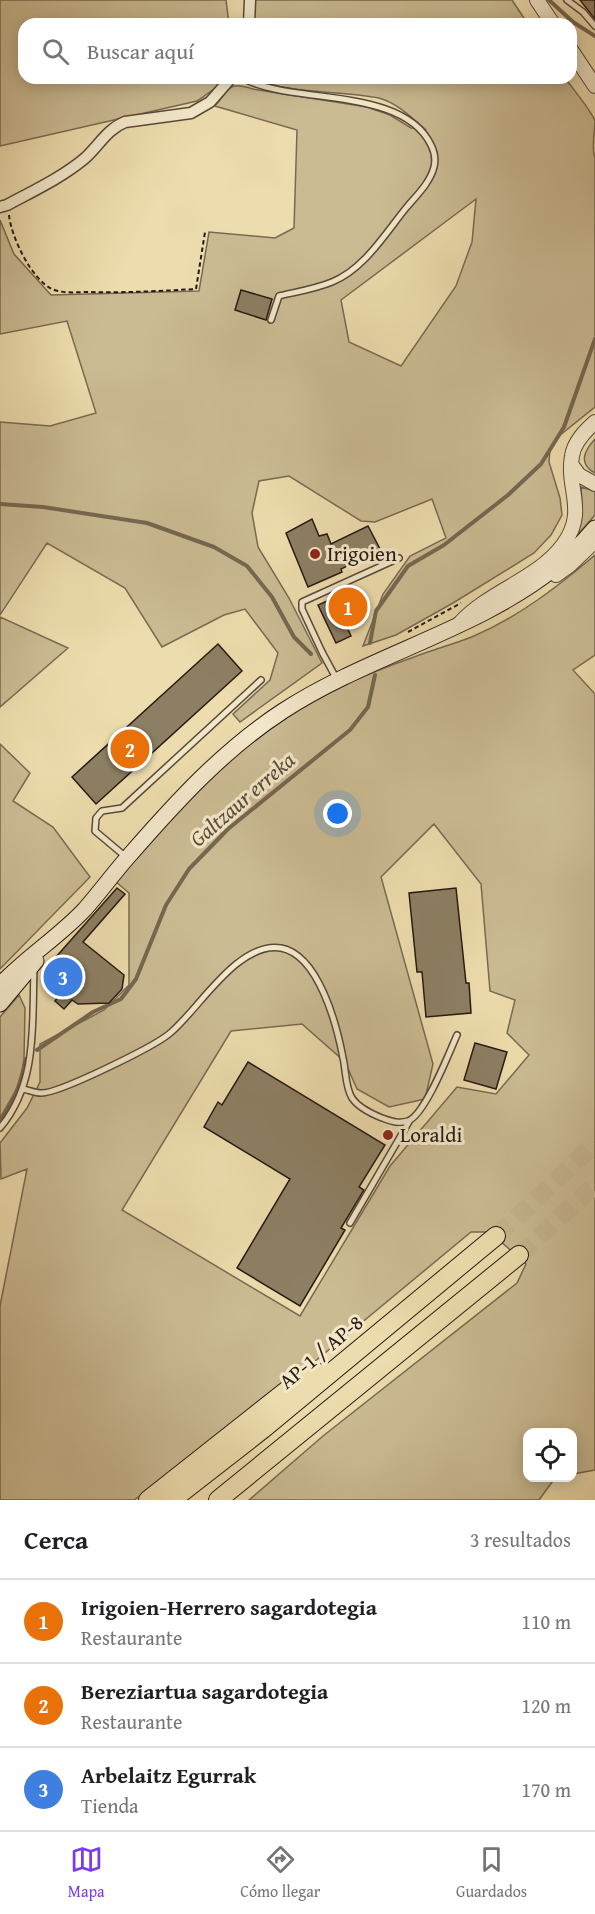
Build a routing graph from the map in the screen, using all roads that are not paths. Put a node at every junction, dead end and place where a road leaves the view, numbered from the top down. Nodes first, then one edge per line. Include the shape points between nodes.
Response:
1 (250, 0) edge
2 (537, 0) edge
3 (567, 0) edge
4 (249, 18) edge
5 (549, 18) edge
6 (595, 26) edge
7 (577, 59) edge
8 (226, 84) edge
9 (258, 84) edge
10 (595, 86) edge
11 (4, 206) edge
12 (271, 321) dead end
13 (595, 422) edge
14 (571, 464) junction
15 (595, 484) edge
16 (595, 528) edge
17 (595, 541) edge
18 (399, 558) dead end
19 (532, 585) junction
20 (458, 624) junction
21 (261, 680) dead end
22 (337, 680) junction
23 (127, 858) junction
24 (53, 939) junction
25 (34, 964) junction
26 (0, 985) edge
27 (0, 1004) edge
28 (457, 1035) dead end
29 (23, 1089) junction
30 (410, 1120) junction
31 (0, 1128) edge
32 (350, 1223) dead end
33 (495, 1236) tunnel mouth
34 (519, 1255) tunnel mouth
35 (332, 1372) junction
36 (148, 1500) edge
37 (172, 1500) edge
38 (219, 1500) edge

1 - 4 street
2 - 5 street
3 - 6 lane
7 - 10 street
8 - 11 street via 210,102 191,113 116,125 84,159
9 - 12 lane via 387,109 427,136 434,152 428,181 373,249 333,282 279,297
13 - 14 street via 578,441
14 - 15 street via 579,475
14 - 20 street via 576,507 563,545 532,572 480,603
16 - 19 main road
17 - 19 street via 555,576
18 - 22 lane via 302,602
19 - 20 main road
20 - 22 main road
21 - 23 lane via 122,808 102,811 96,818 95,831
22 - 23 main road via 277,715 227,753
23 - 24 main road
24 - 25 main road
24 - 26 main road
25 - 27 main road
25 - 29 lane via 30,1060
28 - 30 lane via 421,1112
29 - 30 lane via 43,1093 99,1072 141,1050 168,1035 230,969 262,950 279,948 293,952 305,962 318,981 336,1027 352,1098 394,1123
29 - 31 lane
30 - 32 lane
33 - 35 highway, AP-1 / AP-8
34 - 38 highway
35 - 36 highway via 305,1376
35 - 37 highway, AP-1 / AP-8

